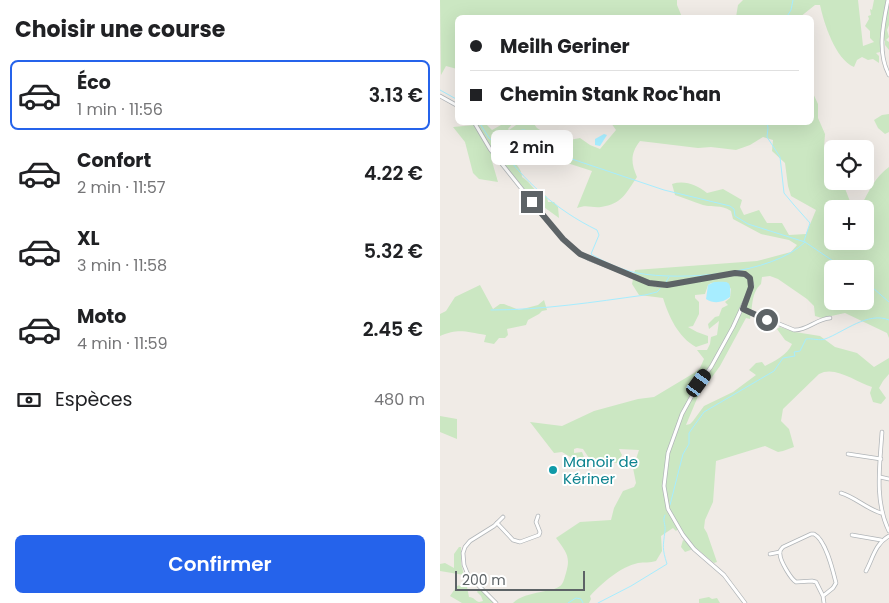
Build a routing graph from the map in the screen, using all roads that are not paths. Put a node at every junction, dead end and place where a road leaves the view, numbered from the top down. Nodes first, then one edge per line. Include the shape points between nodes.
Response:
1 (888, 0) edge
2 (889, 75) edge
3 (440, 96) edge
4 (455, 104) edge
5 (476, 125) edge
6 (743, 309) junction
7 (830, 318) dead end
8 (882, 432) dead end
9 (848, 454) dead end
10 (880, 459) junction
11 (880, 477) junction
12 (889, 479) edge
13 (841, 493) dead end
14 (882, 513) junction
15 (538, 516) dead end
16 (504, 517) dead end
17 (497, 523) junction
18 (889, 530) edge
19 (852, 535) dead end
20 (889, 536) edge
21 (882, 540) junction
22 (780, 552) junction
23 (770, 554) dead end
24 (866, 571) dead end
25 (823, 596) junction
26 (496, 603) edge
27 (746, 603) edge
28 (824, 603) edge

1 - 2 street via 882,28 882,55
3 - 4 street
5 - 6 street via 490,149 553,228 580,254 661,286 745,274 752,285
6 - 7 street via 794,330
6 - 27 street via 678,422 666,462 664,486 668,509 683,535 724,575
8 - 10 street
9 - 10 street
10 - 11 street
11 - 12 street
11 - 14 street
13 - 14 street
14 - 18 street
15 - 17 street via 539,535 520,542 513,540
16 - 17 street
17 - 26 street via 467,544 463,558 468,575
19 - 21 street
20 - 21 street
21 - 24 street
22 - 23 street
22 - 25 street via 791,579 814,582
22 - 25 street via 796,540 814,534 818,536 828,555 836,583
25 - 28 street

